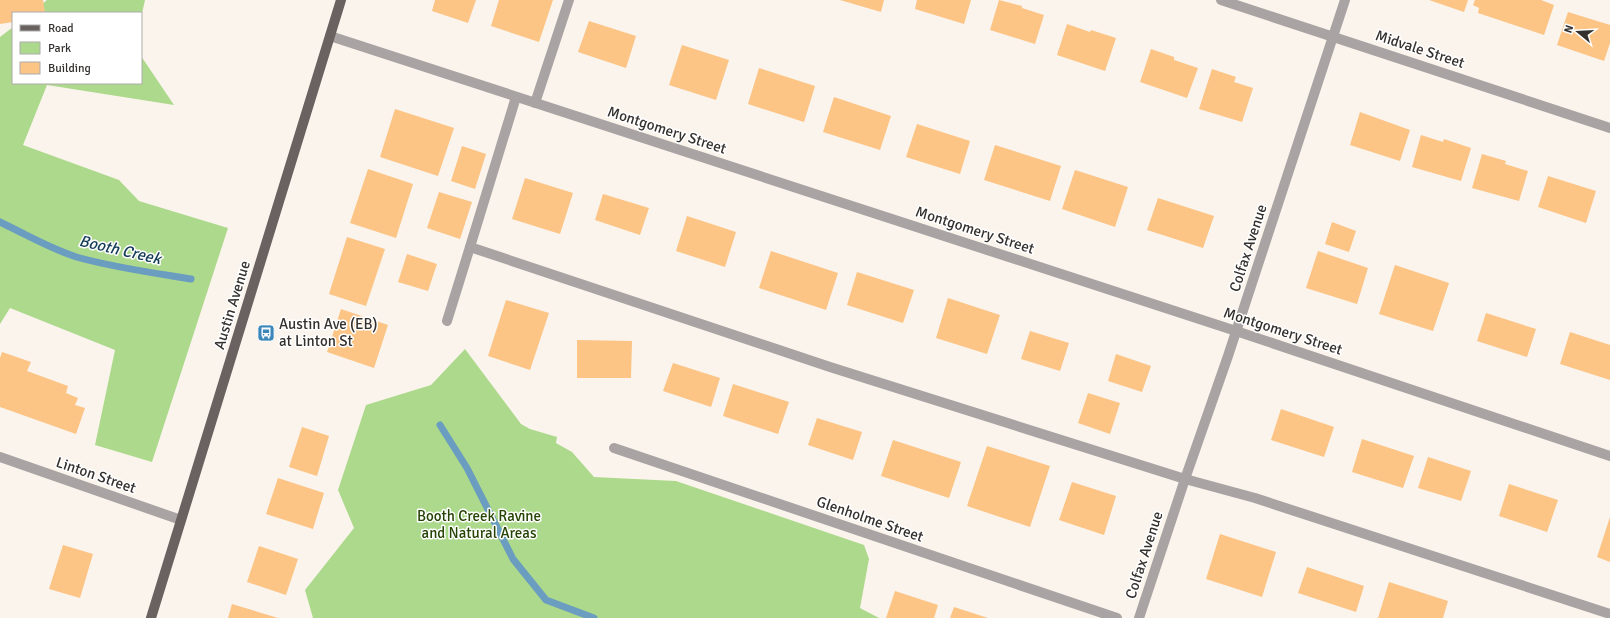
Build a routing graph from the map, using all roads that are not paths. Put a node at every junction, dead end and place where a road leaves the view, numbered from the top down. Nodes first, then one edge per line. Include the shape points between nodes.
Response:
1 (342, 0) edge
2 (569, 0) edge
3 (1221, 0) edge
4 (1345, 0) edge
5 (330, 36) junction
6 (1334, 37) junction
7 (516, 97) junction
8 (535, 103) junction
9 (1610, 128) edge
10 (470, 247) junction
11 (447, 321) dead end
12 (1236, 331) junction
13 (614, 448) dead end
14 (1610, 456) edge
15 (0, 457) edge
16 (1185, 479) junction
17 (181, 520) junction
18 (1610, 614) edge
19 (151, 618) edge
20 (1117, 618) edge
21 (1139, 618) edge

1 - 5 main road, Austin Avenue
2 - 8 street
3 - 6 street, Midvale Street
4 - 6 street, Colfax Avenue
5 - 7 street, Montgomery Street
5 - 17 main road, Austin Avenue
6 - 9 street, Midvale Street
6 - 12 street, Colfax Avenue
7 - 8 street, Montgomery Street
7 - 10 street
8 - 12 street, Montgomery Street
10 - 11 street
10 - 16 street via 830,367
12 - 14 street, Montgomery Street
12 - 16 street, Colfax Avenue
13 - 20 street, Glenholme Street
15 - 17 street, Linton Street
16 - 18 street via 1255,498
16 - 21 street, Colfax Avenue
17 - 19 main road, Austin Avenue

